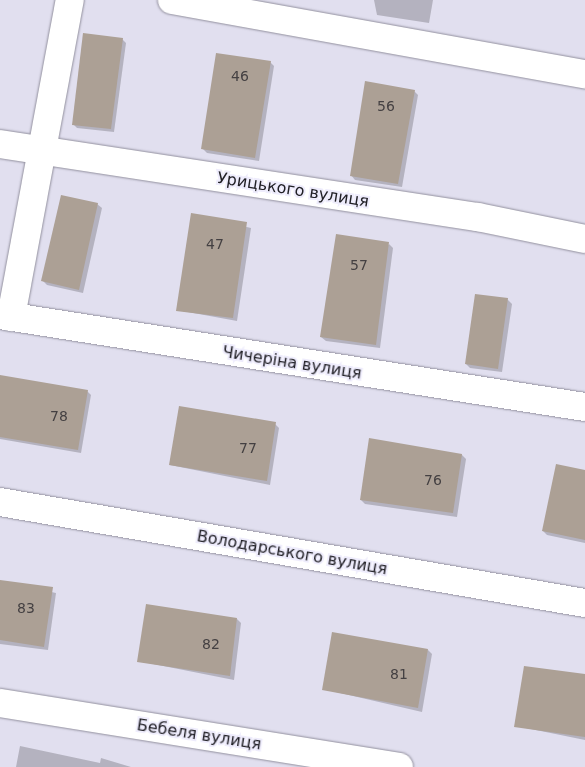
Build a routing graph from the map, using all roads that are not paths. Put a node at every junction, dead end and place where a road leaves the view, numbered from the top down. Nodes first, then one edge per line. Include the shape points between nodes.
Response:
1 (70, 0) edge
2 (172, 0) edge
3 (585, 74) edge
4 (0, 144) edge
5 (43, 150) junction
6 (585, 239) edge
7 (5, 316) edge
8 (585, 407) edge
9 (0, 502) edge
10 (585, 603) edge
11 (0, 703) edge
12 (399, 767) edge

1 - 5 street
2 - 3 street
4 - 5 street, Урицького вулиця
5 - 6 street, Урицького вулиця via 478,217
5 - 7 street
7 - 8 street, Чичеріна вулиця
9 - 10 street, Володарського вулиця
11 - 12 street, Бебеля вулиця

